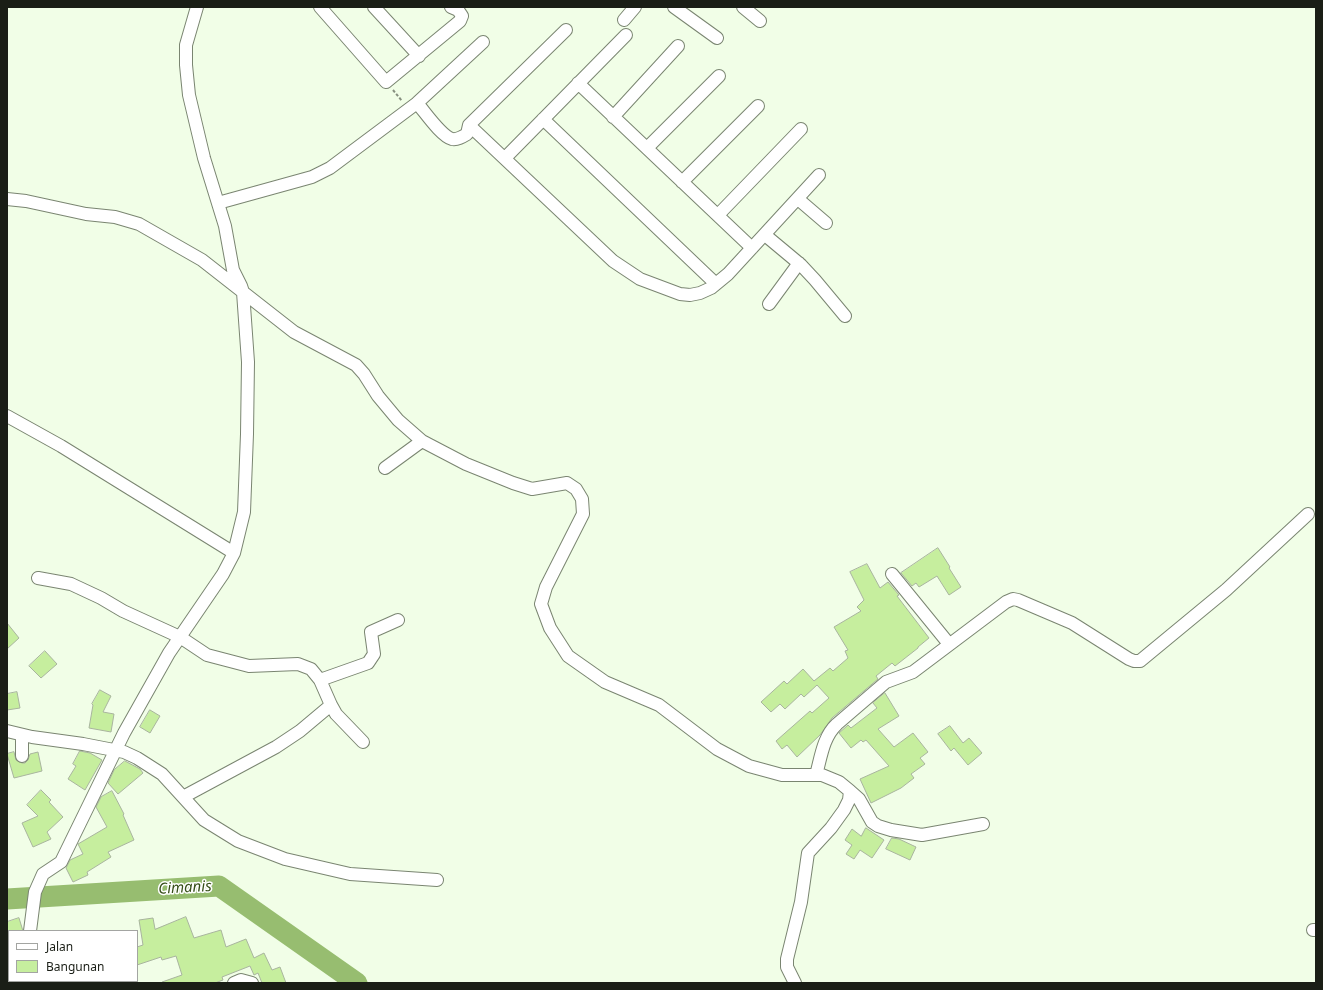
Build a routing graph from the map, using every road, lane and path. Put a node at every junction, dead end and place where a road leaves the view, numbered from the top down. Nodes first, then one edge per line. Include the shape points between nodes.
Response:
1 (196, 7) edge
2 (320, 7) edge
3 (374, 7) edge
4 (451, 7) edge
5 (635, 7) edge
6 (674, 7) edge
7 (743, 7) edge
8 (689, 11) edge
9 (624, 20) dead end
10 (760, 22) dead end
11 (566, 30) dead end
12 (626, 35) dead end
13 (717, 38) dead end
14 (483, 42) dead end
15 (678, 46) dead end
16 (419, 56) junction
17 (719, 76) dead end
18 (386, 82) junction
19 (578, 83) junction
20 (413, 106) junction
21 (758, 106) dead end
22 (613, 117) junction
23 (543, 119) junction
24 (469, 125) junction
25 (801, 129) dead end
26 (646, 148) junction
27 (505, 158) junction
28 (819, 175) dead end
29 (682, 182) junction
30 (798, 199) junction
31 (7, 200) edge
32 (218, 203) junction
33 (718, 215) junction
34 (826, 223) dead end
35 (765, 235) junction
36 (752, 248) junction
37 (799, 263) junction
38 (716, 284) junction
39 (242, 289) junction
40 (769, 304) dead end
41 (844, 316) dead end
42 (7, 416) edge
43 (422, 441) junction
44 (385, 468) dead end
45 (1308, 514) dead end
46 (234, 553) junction
47 (892, 574) dead end
48 (38, 578) dead end
49 (398, 620) dead end
50 (180, 637) junction
51 (949, 644) junction
52 (320, 680) junction
53 (331, 705) junction
54 (7, 731) edge
55 (22, 736) junction
56 (120, 742) junction
57 (363, 742) dead end
58 (22, 756) dead end
59 (816, 775) junction
60 (850, 791) junction
61 (183, 797) junction
62 (983, 824) dead end
63 (437, 880) dead end
64 (30, 930) edge
65 (234, 983) edge
66 (252, 983) edge
67 (795, 983) edge

1 - 32 street via 186,45 189,95
2 - 18 street
3 - 16 street
4 - 16 street via 458,10 462,16 460,21
5 - 9 street
6 - 8 street
7 - 10 street
8 - 13 street
11 - 24 street
12 - 19 street
14 - 20 street
15 - 22 street
16 - 18 street
17 - 26 street
18 - 20 path
19 - 22 street
19 - 23 street
20 - 24 street via 453,140 467,134
20 - 32 street via 321,173
21 - 29 street
22 - 26 street
23 - 27 street
23 - 38 street
24 - 27 street
25 - 33 street
26 - 29 street
27 - 38 street via 613,261 640,279 680,294 690,295 700,293
28 - 30 street
29 - 33 street
30 - 34 street
30 - 35 street
31 - 39 street via 115,217 138,224 202,260
32 - 39 street via 233,270
33 - 36 street
35 - 36 street
35 - 37 street
36 - 38 street
37 - 40 street
37 - 41 street
39 - 43 street via 294,332 356,365 398,420
39 - 46 street via 248,362 247,434 244,512
42 - 46 street via 61,446
43 - 44 street
43 - 59 street via 466,464 532,489 568,483 576,489 582,499 583,514 546,587 541,604 550,628 568,656 604,682 658,705 717,749 749,766 782,775
45 - 51 street via 1226,590 1140,661 1129,660 1072,623 1013,599
46 - 50 street via 223,574
47 - 51 street
48 - 50 street via 71,584
49 - 52 street via 371,632 374,654 368,663
50 - 52 street via 207,655 249,666 298,664 311,669
50 - 56 street via 168,653
51 - 59 street via 913,672 886,682 837,724 827,737
52 - 53 street
53 - 57 street via 336,714
53 - 61 street via 276,747
54 - 55 street
55 - 56 street via 83,744
55 - 58 street
56 - 61 street via 124,752 162,774
56 - 64 street via 61,862 43,874 35,892
59 - 60 street via 839,782
60 - 62 street via 862,803 872,822 891,830 922,835
60 - 67 street via 844,810 808,853 801,902 786,959
61 - 63 street via 204,820 238,841 285,859 350,874
65 - 66 street via 242,980

